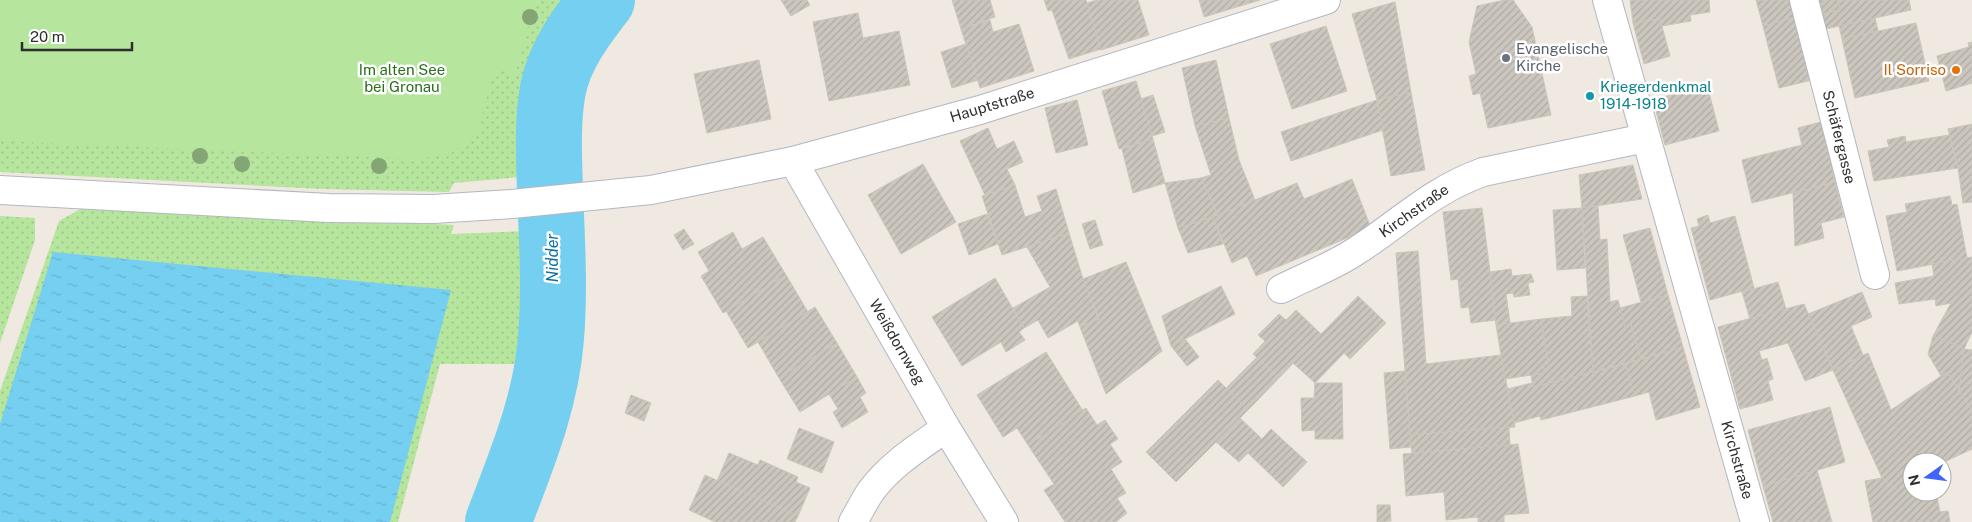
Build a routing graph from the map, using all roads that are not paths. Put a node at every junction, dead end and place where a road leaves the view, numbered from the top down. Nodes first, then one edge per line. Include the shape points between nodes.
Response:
1 (1326, 0) edge
2 (1607, 0) edge
3 (1804, 0) edge
4 (1645, 138) junction
5 (792, 160) junction
6 (0, 190) edge
7 (1875, 275) dead end
8 (1281, 289) dead end
9 (946, 428) junction
10 (853, 522) edge
11 (1004, 522) edge
12 (1755, 522) edge

1 - 5 street, Hauptstraße via 980,110
2 - 4 street, Kirchstraße
3 - 7 street, Schäfergasse
4 - 8 street, Kirchstraße via 1483,172 1460,180 1435,194 1352,254
4 - 12 street, Kirchstraße
5 - 6 street, Hauptstraße via 651,190 454,208 329,208
5 - 9 street, Weißdornweg
9 - 10 street via 891,468 871,492
9 - 11 street, Weißdornweg

